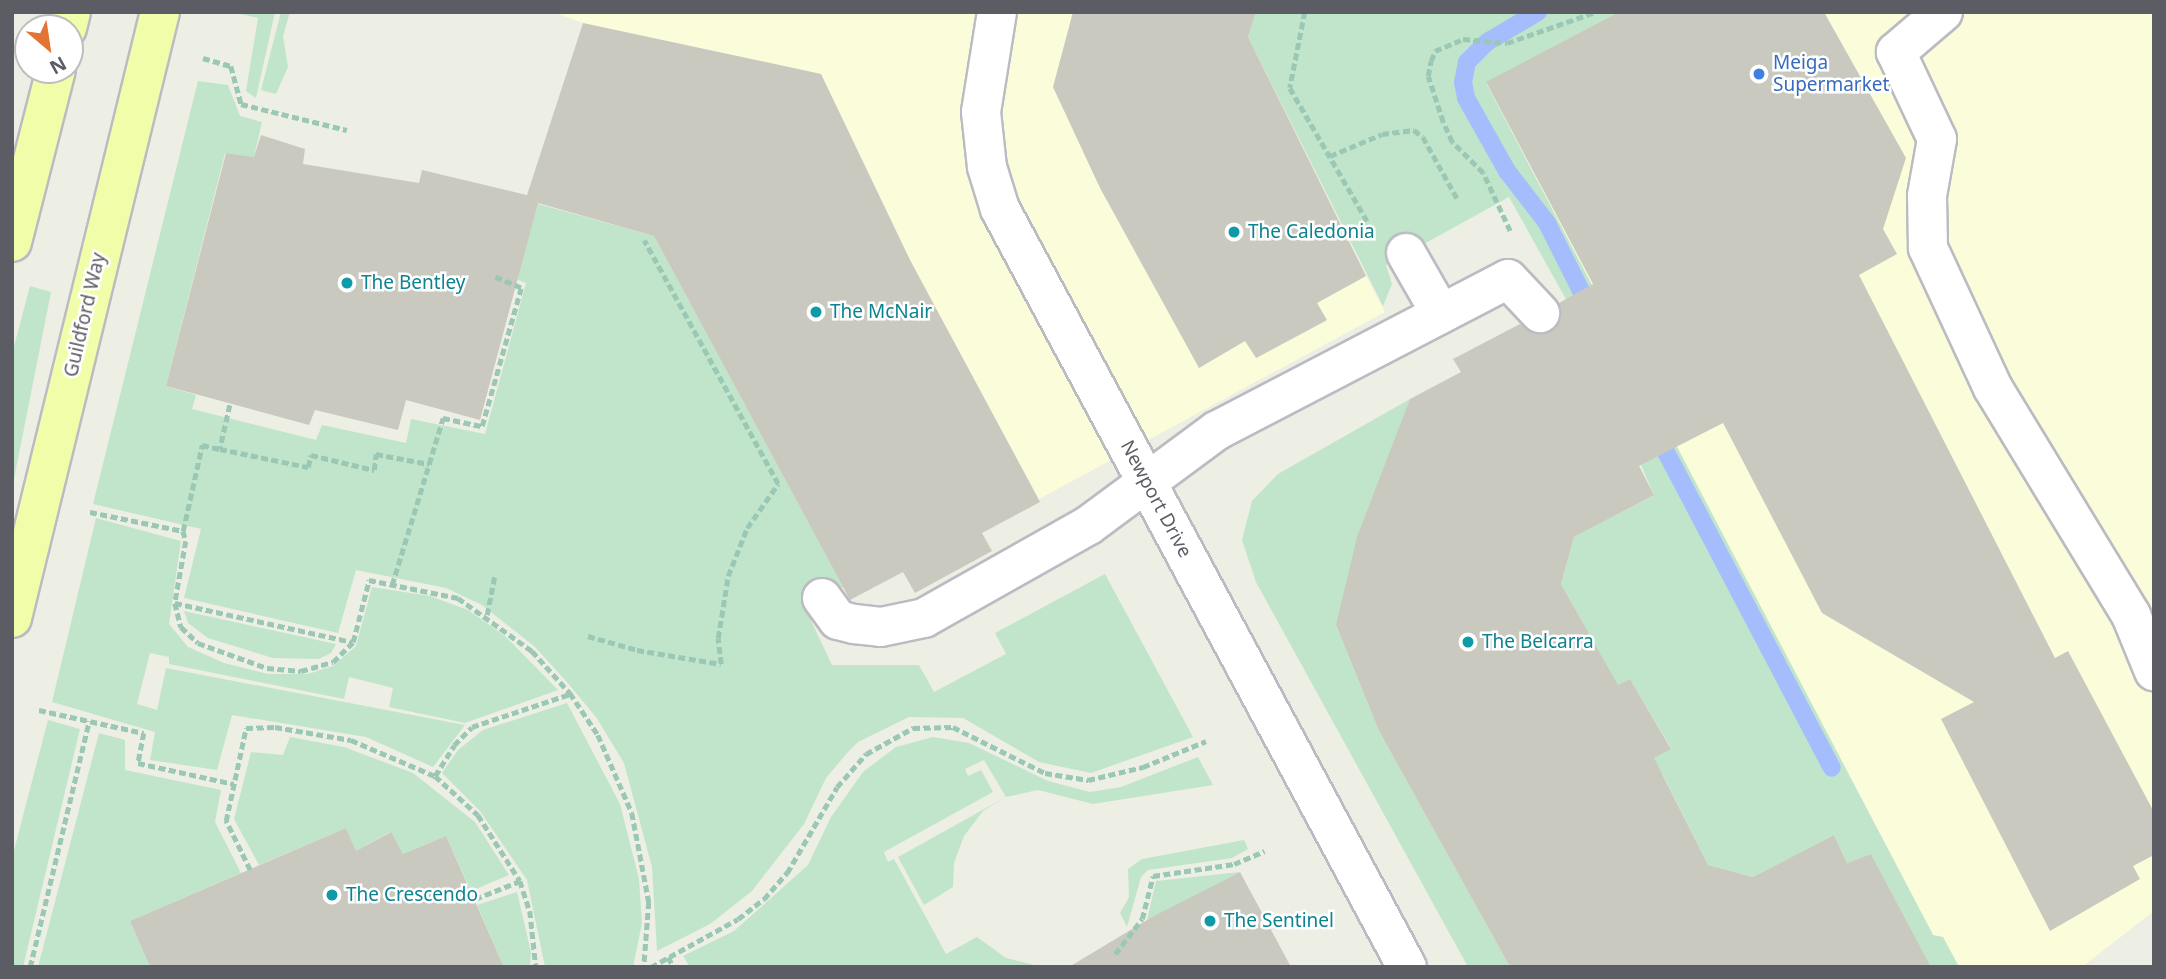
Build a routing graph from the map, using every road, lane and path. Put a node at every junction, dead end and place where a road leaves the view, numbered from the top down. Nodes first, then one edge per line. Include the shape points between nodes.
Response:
1 (160, 12) edge
2 (997, 12) edge
3 (1305, 12) edge
4 (1595, 12) edge
5 (1943, 12) edge
6 (203, 58) dead end
7 (52, 84) edge
8 (347, 130) dead end
9 (1330, 156) junction
10 (1457, 198) dead end
11 (1370, 226) dead end
12 (644, 240) dead end
13 (12, 242) edge
14 (1406, 253) dead end
15 (495, 277) dead end
16 (1508, 279) junction
17 (1540, 313) dead end
18 (1441, 314) junction
19 (230, 405) dead end
20 (220, 449) junction
21 (429, 464) junction
22 (1147, 483) junction
23 (89, 512) dead end
24 (183, 531) junction
25 (495, 574) dead end
26 (392, 585) junction
27 (822, 598) dead end
28 (175, 603) junction
29 (487, 615) junction
30 (12, 618) edge
31 (588, 636) dead end
32 (353, 642) junction
33 (2154, 671) edge
34 (570, 693) junction
35 (39, 710) dead end
36 (89, 721) junction
37 (1206, 741) dead end
38 (435, 776) junction
39 (234, 784) junction
40 (1264, 851) dead end
41 (250, 870) dead end
42 (520, 881) junction
43 (475, 899) dead end
44 (1115, 954) dead end
45 (668, 957) junction
46 (30, 967) edge
47 (536, 967) edge
48 (644, 967) edge
49 (651, 967) edge
50 (674, 967) edge
51 (1407, 967) edge

1 - 30 main road, Guildford Way
2 - 22 street, Newport Drive via 981,112 987,167 996,198
3 - 9 path via 1290,88
4 - 16 path via 1507,43 1463,39 1435,51 1431,61 1428,76 1452,142 1483,173 1510,226
5 - 33 street via 1896,52 1937,139 1927,196 1928,248 1993,388 2131,615
6 - 8 path via 231,66 241,104
7 - 13 main road
9 - 10 path via 1382,134 1414,130 1423,137
9 - 11 path
12 - 31 path via 778,484 747,528 728,576 718,638 721,664 637,650
14 - 18 street
15 - 21 path via 522,288 482,426 443,418
16 - 17 street
16 - 18 street
18 - 22 street via 1216,431
19 - 20 path
20 - 21 path via 308,467 311,455 374,470 376,454
20 - 24 path via 202,445
21 - 26 path
22 - 27 street via 1034,559 923,618 880,627 854,625 838,620
22 - 51 street, Newport Drive
23 - 24 path
24 - 28 path via 186,541
25 - 29 path
26 - 29 path via 458,598
26 - 32 path via 369,580
28 - 32 path
28 - 32 path via 181,627 198,643 267,668 301,671 333,662
29 - 34 path via 532,651
34 - 38 path via 472,727 454,745
34 - 48 path via 610,758 632,814 649,902
35 - 36 path
36 - 39 path via 144,733 138,763
36 - 46 path
37 - 45 path via 1143,767 1088,780 1045,773 953,727 913,728 866,754 836,787 787,873 764,899 738,919
38 - 39 path via 351,740 308,730 246,728
38 - 42 path via 478,815
39 - 41 path via 226,821
40 - 44 path via 1234,864 1153,876 1142,919
42 - 43 path
42 - 47 path via 530,911
45 - 49 path
45 - 50 path

